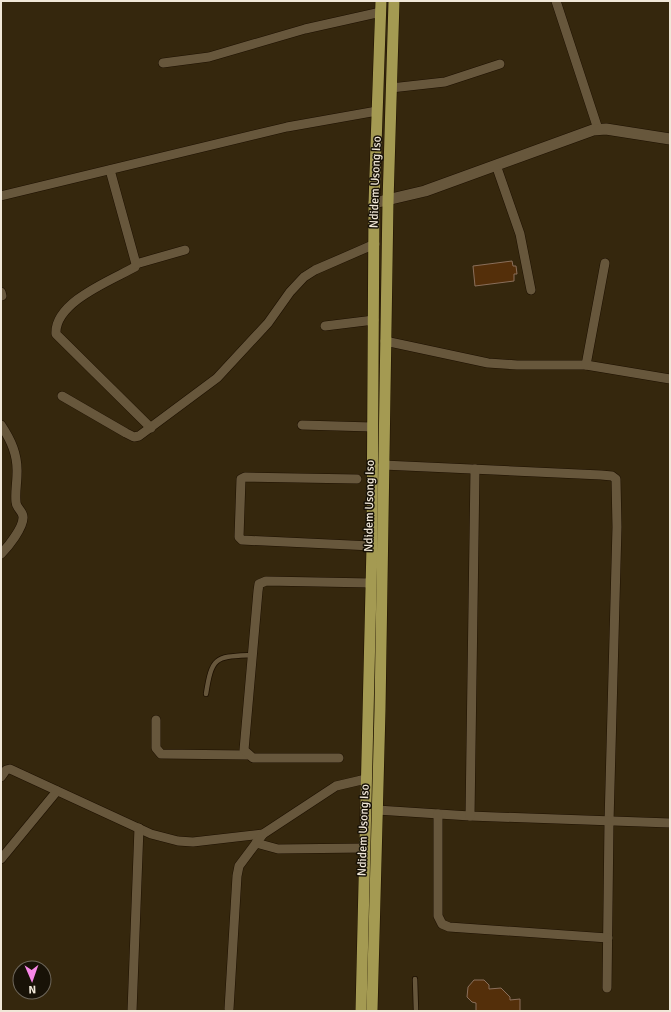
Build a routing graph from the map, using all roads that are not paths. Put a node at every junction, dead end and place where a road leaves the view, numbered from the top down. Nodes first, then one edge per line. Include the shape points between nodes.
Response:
1 (394, 1) edge
2 (556, 1) edge
3 (381, 6) edge
4 (163, 64) dead end
5 (500, 64) dead end
6 (391, 88) junction
7 (377, 111) junction
8 (598, 130) junction
9 (670, 139) edge
10 (496, 166) junction
11 (110, 170) junction
12 (1, 196) edge
13 (388, 202) junction
14 (374, 204) junction
15 (375, 244) junction
16 (185, 250) dead end
17 (605, 262) dead end
18 (136, 264) junction
19 (531, 290) dead end
20 (374, 320) junction
21 (325, 326) dead end
22 (385, 341) junction
23 (586, 365) junction
24 (670, 379) edge
25 (62, 396) dead end
26 (1, 425) edge
27 (302, 425) dead end
28 (372, 427) junction
29 (151, 428) junction
30 (383, 465) junction
31 (475, 469) junction
32 (357, 479) dead end
33 (372, 546) junction
34 (1, 554) edge
35 (371, 583) junction
36 (254, 655) junction
37 (206, 694) dead end
38 (156, 720) dead end
39 (247, 755) junction
40 (339, 758) dead end
41 (1, 777) edge
42 (366, 779) junction
43 (57, 791) junction
44 (377, 810) junction
45 (438, 814) junction
46 (470, 816) junction
47 (609, 822) junction
48 (670, 823) edge
49 (139, 828) junction
50 (263, 834) junction
51 (256, 843) junction
52 (365, 848) junction
53 (1, 859) edge
54 (608, 938) junction
55 (415, 979) dead end
56 (607, 988) dead end
57 (229, 1009) dead end
58 (132, 1011) edge
59 (362, 1011) edge
60 (372, 1011) edge
61 (416, 1011) edge

1 - 6 highway, Ndidem Usong Iso
2 - 8 street
3 - 4 street via 209,57
3 - 7 highway, Ndidem Usong Iso
5 - 6 street via 446,82
6 - 13 highway, Ndidem Usong Iso
7 - 11 street via 287,127
7 - 14 highway, Ndidem Usong Iso
8 - 9 street
8 - 10 street
10 - 13 street
10 - 19 street via 520,234
11 - 12 street
11 - 18 street
13 - 14 street
13 - 22 highway, Ndidem Usong Iso
14 - 15 highway, Ndidem Usong Iso
15 - 20 highway, Ndidem Usong Iso
15 - 29 street via 315,270 304,278 290,292 268,323 217,378
16 - 18 street
17 - 23 street
18 - 29 street via 135,267 75,301 59,318 55,328 56,334
20 - 21 street
20 - 28 highway, Ndidem Usong Iso
22 - 23 street via 488,363
22 - 30 highway, Ndidem Usong Iso
23 - 24 street
25 - 29 street via 134,437
26 - 34 street via 14,449 18,472 16,506 24,518 13,539
27 - 28 street
28 - 33 highway, Ndidem Usong Iso
30 - 31 street
30 - 44 highway, Ndidem Usong Iso
31 - 46 street
31 - 47 street via 612,476 617,482
32 - 33 street via 245,477 241,479 239,537 242,540
33 - 35 highway, Ndidem Usong Iso
35 - 36 street via 266,581 259,584
35 - 42 highway, Ndidem Usong Iso
36 - 37 lane via 226,656 215,662 210,671
36 - 39 street via 244,750
38 - 39 street via 156,748 162,754
39 - 40 street via 253,758
41 - 43 street via 10,769
42 - 50 street via 336,786
42 - 52 highway, Ndidem Usong Iso
43 - 49 street
43 - 53 street
44 - 45 street
44 - 60 highway, Ndidem Usong Iso
45 - 46 street
45 - 54 street via 438,916 442,924 449,927
46 - 47 street
47 - 48 street
47 - 54 street
49 - 50 street via 178,841 193,842
49 - 58 street
50 - 51 street
51 - 52 street via 278,849
51 - 57 street via 239,866 237,876
52 - 59 highway, Ndidem Usong Iso
54 - 56 street
55 - 61 lane

